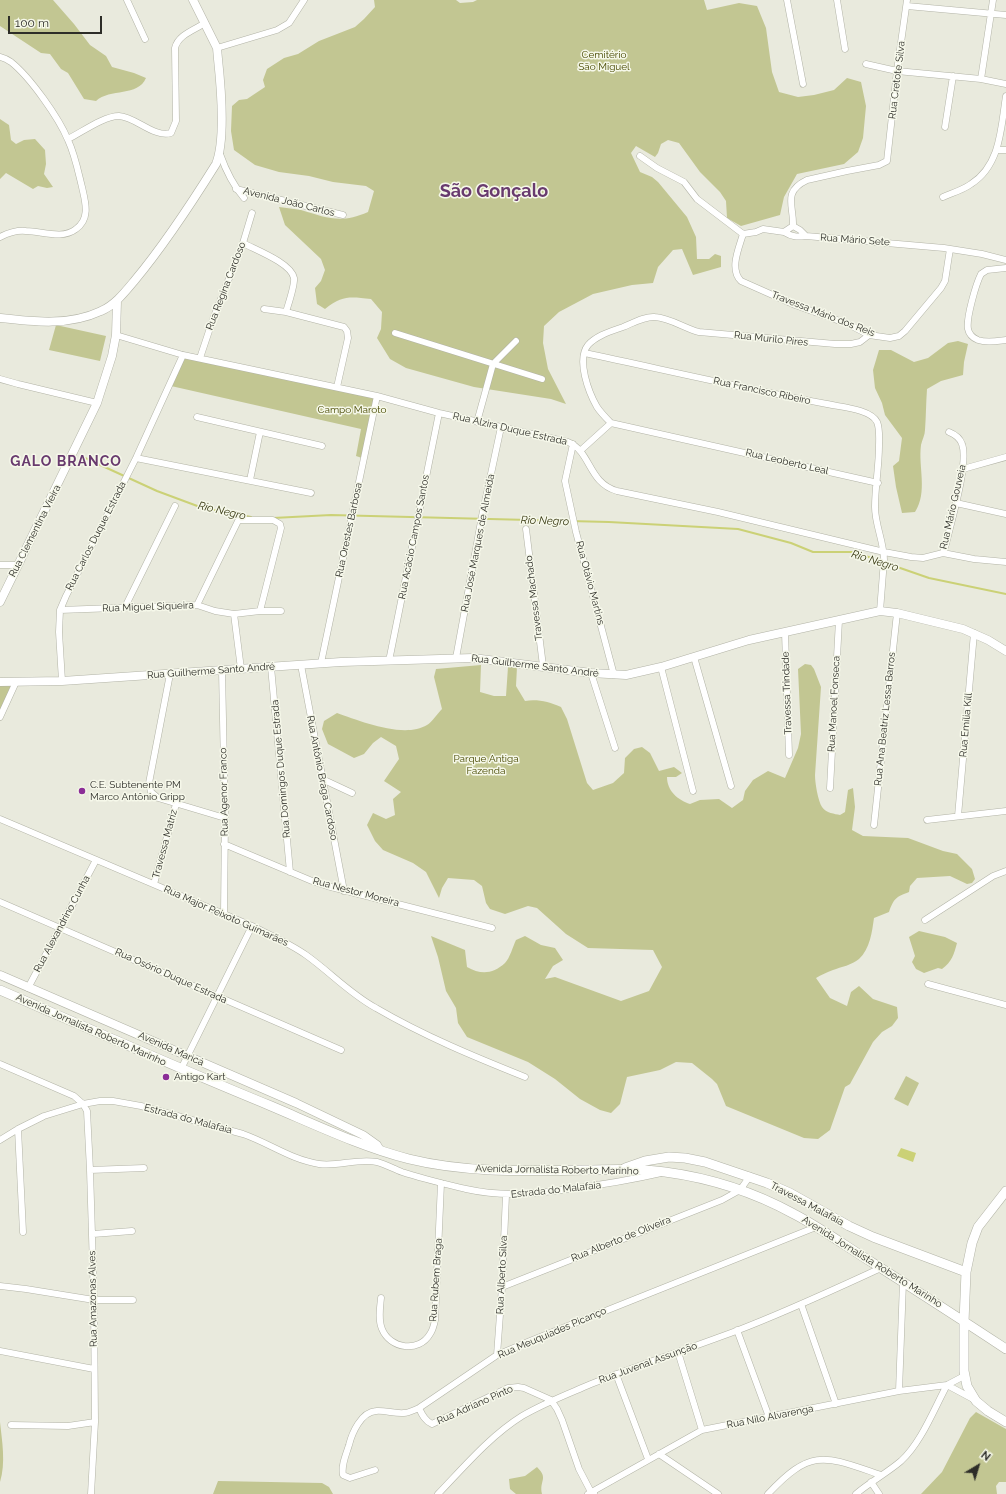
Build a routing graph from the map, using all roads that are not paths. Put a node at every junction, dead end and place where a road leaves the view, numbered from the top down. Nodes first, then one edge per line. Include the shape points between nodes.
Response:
1 (127, 0) edge
2 (193, 0) edge
3 (304, 0) edge
4 (787, 0) edge
5 (837, 0) edge
6 (993, 0) edge
7 (907, 3) edge
8 (991, 14) junction
9 (1006, 15) edge
10 (205, 23) junction
11 (145, 39) dead end
12 (216, 48) junction
13 (845, 49) dead end
14 (0, 57) edge
15 (866, 64) dead end
16 (897, 71) junction
17 (954, 76) junction
18 (981, 79) junction
19 (803, 84) dead end
20 (1006, 84) edge
21 (1006, 96) edge
22 (945, 127) dead end
23 (68, 139) junction
24 (996, 150) junction
25 (1006, 150) edge
26 (220, 154) junction
27 (640, 156) dead end
28 (236, 188) junction
29 (943, 197) dead end
30 (244, 198) dead end
31 (252, 213) dead end
32 (343, 215) dead end
33 (793, 226) junction
34 (784, 232) junction
35 (743, 234) junction
36 (806, 236) junction
37 (0, 238) edge
38 (243, 243) junction
39 (950, 248) junction
40 (1006, 260) edge
41 (1006, 268) edge
42 (117, 301) junction
43 (264, 309) dead end
44 (286, 312) junction
45 (0, 318) edge
46 (396, 333) dead end
47 (116, 335) junction
48 (869, 335) junction
49 (1006, 340) edge
50 (516, 341) dead end
51 (584, 353) junction
52 (183, 355) junction
53 (200, 358) junction
54 (493, 364) junction
55 (0, 379) edge
56 (542, 379) dead end
57 (337, 387) junction
58 (377, 396) junction
59 (97, 403) junction
60 (439, 413) junction
61 (197, 417) dead end
62 (477, 422) junction
63 (611, 423) junction
64 (501, 427) junction
65 (260, 432) junction
66 (949, 432) dead end
67 (573, 444) junction
68 (322, 446) dead end
69 (580, 451) junction
70 (1006, 457) edge
71 (136, 458) junction
72 (963, 469) junction
73 (250, 480) junction
74 (878, 483) junction
75 (311, 493) dead end
76 (956, 503) junction
77 (174, 506) dead end
78 (1006, 514) edge
79 (526, 529) dead end
80 (884, 552) junction
81 (943, 553) junction
82 (1006, 562) edge
83 (0, 565) edge
84 (17, 565) junction
85 (0, 602) edge
86 (197, 604) junction
87 (125, 607) junction
88 (60, 610) junction
89 (260, 611) junction
90 (880, 611) junction
91 (281, 612) dead end
92 (897, 613) junction
93 (234, 614) junction
94 (839, 620) junction
95 (785, 632) junction
96 (974, 633) junction
97 (1006, 651) edge
98 (694, 657) junction
99 (456, 658) junction
100 (389, 661) junction
101 (321, 663) junction
102 (302, 665) junction
103 (542, 666) junction
104 (271, 667) junction
105 (660, 667) junction
106 (241, 669) junction
107 (222, 670) junction
108 (592, 673) junction
109 (170, 674) junction
110 (614, 675) junction
111 (62, 681) junction
112 (0, 682) edge
113 (16, 682) junction
114 (0, 717) edge
115 (615, 748) dead end
116 (790, 755) dead end
117 (322, 779) junction
118 (731, 786) dead end
119 (830, 788) dead end
120 (693, 791) dead end
121 (352, 793) dead end
122 (176, 804) junction
123 (1006, 811) edge
124 (958, 816) junction
125 (225, 818) junction
126 (0, 819) edge
127 (927, 820) dead end
128 (874, 825) dead end
129 (224, 844) junction
130 (96, 860) junction
131 (1006, 871) edge
132 (290, 872) junction
133 (154, 884) junction
134 (344, 891) junction
135 (0, 902) edge
136 (224, 914) junction
137 (925, 920) dead end
138 (252, 926) junction
139 (61, 928) junction
140 (492, 928) dead end
141 (0, 976) edge
142 (928, 984) dead end
143 (28, 988) junction
144 (0, 990) edge
145 (217, 997) junction
146 (1006, 1005) edge
147 (342, 1050) dead end
148 (187, 1056) junction
149 (0, 1064) edge
150 (181, 1069) junction
151 (525, 1077) dead end
152 (83, 1104) junction
153 (18, 1129) junction
154 (1, 1138) edge
155 (380, 1150) junction
156 (377, 1162) junction
157 (144, 1168) dead end
158 (90, 1170) junction
159 (621, 1170) junction
160 (666, 1172) junction
161 (750, 1176) junction
162 (441, 1183) junction
163 (740, 1190) junction
164 (1006, 1191) edge
165 (506, 1195) junction
166 (816, 1227) junction
167 (132, 1231) dead end
168 (23, 1232) dead end
169 (93, 1234) junction
170 (881, 1268) junction
171 (966, 1272) junction
172 (903, 1282) junction
173 (0, 1286) edge
174 (502, 1287) junction
175 (381, 1298) dead end
176 (94, 1300) junction
177 (133, 1300) dead end
178 (801, 1304) junction
179 (964, 1322) junction
180 (737, 1330) junction
181 (1006, 1349) edge
182 (0, 1351) edge
183 (678, 1352) junction
184 (497, 1355) junction
185 (94, 1370) junction
186 (616, 1374) junction
187 (964, 1376) junction
188 (947, 1385) junction
189 (899, 1392) junction
190 (551, 1400) junction
191 (976, 1401) junction
192 (836, 1404) junction
193 (419, 1408) junction
194 (769, 1417) junction
195 (95, 1422) junction
196 (1006, 1422) edge
197 (11, 1425) dead end
198 (702, 1430) junction
199 (659, 1454) junction
200 (648, 1459) junction
201 (375, 1470) dead end
202 (881, 1475) junction
203 (871, 1482) junction
204 (591, 1493) edge
205 (91, 1494) edge
206 (438, 1494) edge
207 (718, 1494) edge
208 (768, 1494) edge
209 (856, 1494) edge
210 (879, 1494) edge

1 - 11 street
2 - 10 street
3 - 12 street via 289,23 277,30
4 - 19 street
5 - 13 street
6 - 8 street
7 - 8 street
7 - 16 street, Rua Cretote Silva
8 - 9 street
8 - 18 street
10 - 12 street
10 - 23 street via 184,35 176,44 176,121 171,133 165,135 118,116 107,118
12 - 26 street via 220,79
14 - 23 street via 10,61 24,75 55,115
15 - 16 street
16 - 17 street
16 - 33 street, Rua Cretote Silva via 887,161 801,183 792,194 790,203
17 - 18 street
17 - 22 street
18 - 20 street
21 - 24 street
23 - 37 street via 78,169 86,210 83,222 68,232 56,234 27,230
24 - 25 street
24 - 29 street via 986,172 971,184
26 - 28 street via 227,175
26 - 42 street via 166,239
27 - 35 street via 684,182 697,199
28 - 30 street
28 - 32 street, Avenida João Carlos
31 - 38 street, Rua Regina Cardoso
33 - 34 street
33 - 36 street, Rua Mário Sete
34 - 35 street via 763,229
34 - 36 street via 791,236
35 - 48 street, Travessa Mário dos Reis via 735,264 735,272 741,281
36 - 39 street, Rua Mário Sete
38 - 44 street via 279,261 292,274 294,281
38 - 53 street, Rua Regina Cardoso via 218,304
39 - 40 street, Rua Mário Sete
39 - 48 street, Travessa Mário dos Reis via 945,281 905,331 890,338
41 - 49 street via 984,271 979,278 968,319 968,330 977,340
42 - 45 street via 103,310 68,321
42 - 47 street, Rua Clementina Vieira
43 - 44 street
44 - 57 street via 340,326 347,331 348,338
46 - 54 street
47 - 52 street, Rua Alzira Duque Estrada
47 - 59 street, Rua Clementina Vieira
48 - 51 street, Rua Murilo Pires via 860,342 851,344 806,343 699,332 654,316 605,334 588,346
50 - 54 street
51 - 63 street via 586,381 597,407
51 - 74 street, Rua Francisco Ribeiro via 865,413 874,418 879,432
52 - 53 street, Rua Alzira Duque Estrada
52 - 71 street, Rua Carlos Duque Estrada
53 - 57 street, Rua Alzira Duque Estrada
54 - 56 street
54 - 62 street
55 - 59 street
57 - 58 street, Rua Alzira Duque Estrada
58 - 60 street, Rua Alzira Duque Estrada
58 - 101 street, Rua Orestes Barbosa
59 - 84 street, Rua Clementina Vieira via 38,527
60 - 62 street, Rua Alzira Duque Estrada
60 - 100 street, Rua Acácio Campos Santos
61 - 65 street
62 - 64 street, Rua Alzira Duque Estrada
63 - 69 street
63 - 74 street, Rua Leoberto Leal
64 - 67 street, Rua Alzira Duque Estrada
64 - 99 street, Rua José Marques de Almeida
65 - 68 street
65 - 73 street
66 - 72 street, Rua Mário Gouveia via 962,444
67 - 69 street, Rua Alzira Duque Estrada
67 - 110 street, Rua Otávio Martins via 565,481
69 - 80 street, Rua Alzira Duque Estrada via 595,475 608,489 718,512
70 - 72 street
71 - 73 street
71 - 88 street, Rua Carlos Duque Estrada
72 - 76 street, Rua Mário Gouveia
73 - 75 street
74 - 80 street via 875,507
76 - 78 street
76 - 81 street, Rua Mário Gouveia
77 - 87 street
79 - 103 street, Travessa Machado
80 - 81 street, Rua Mário Gouveia via 923,558
80 - 90 street
81 - 82 street
83 - 84 street
84 - 85 street, Rua Clementina Vieira
86 - 87 street, Rua Miguel Siqueira
86 - 89 street via 238,521 273,520 280,524 281,528
86 - 93 street, Rua Miguel Siqueira via 215,611
87 - 88 street, Rua Miguel Siqueira
88 - 111 street, Rua Carlos Duque Estrada
89 - 91 street, Rua Miguel Siqueira
89 - 93 street, Rua Miguel Siqueira
90 - 92 street, Rua Guilherme Santo André
90 - 94 street, Rua Guilherme Santo André
92 - 96 street, Rua Guilherme Santo André
92 - 128 street, Rua Ana Beatriz Lessa Barros
93 - 106 street
94 - 95 street, Rua Guilherme Santo André
94 - 119 street, Rua Manoel Fonseca
95 - 98 street, Rua Guilherme Santo André
95 - 116 street, Travessa Trindade
96 - 97 street, Rua Guilherme Santo André
96 - 124 street, Rua Emília Kill
98 - 105 street, Rua Guilherme Santo André
98 - 118 street
99 - 100 street, Rua Guilherme Santo André
99 - 103 street, Rua Guilherme Santo André
100 - 101 street, Rua Guilherme Santo André
101 - 102 street, Rua Guilherme Santo André
102 - 104 street, Rua Guilherme Santo André
102 - 117 street, Rua Antônio Braga Cardoso
103 - 108 street, Rua Guilherme Santo André
104 - 106 street, Rua Guilherme Santo André
104 - 132 street, Rua Domingos Duque Estrada
105 - 110 street, Rua Guilherme Santo André via 637,674
105 - 120 street
106 - 107 street, Rua Guilherme Santo André
107 - 109 street, Rua Guilherme Santo André
107 - 125 street, Rua Agenor Franco
108 - 110 street, Rua Guilherme Santo André
108 - 115 street
109 - 111 street, Rua Guilherme Santo André
109 - 122 street via 149,783 153,796
111 - 113 street, Rua Guilherme Santo André
112 - 113 street, Rua Guilherme Santo André
113 - 114 street
117 - 121 street
117 - 134 street, Rua Antônio Braga Cardoso
122 - 125 street
122 - 133 street, Travessa Matriz
123 - 124 street
124 - 127 street
125 - 129 street, Rua Agenor Franco
126 - 130 street, Rua Major Peixoto Guimarães
129 - 132 street, Rua Nestor Moreira
129 - 136 street, Rua Agenor Franco
130 - 133 street, Rua Major Peixoto Guimarães
130 - 139 street, Rua Alexandrino Cunha
131 - 137 street via 993,876
132 - 134 street, Rua Nestor Moreira
133 - 136 street, Rua Major Peixoto Guimarães
134 - 140 street, Rua Nestor Moreira
135 - 139 street, Rua Osório Duque Estrada
136 - 138 street, Rua Major Peixoto Guimarães
138 - 145 street
138 - 151 street, Rua Major Peixoto Guimarães via 292,946 376,1008 455,1048
139 - 143 street, Rua Alexandrino Cunha
139 - 145 street, Rua Osório Duque Estrada
141 - 143 street, Avenida Maricá
142 - 146 street
143 - 148 street, Avenida Maricá
144 - 150 main road, Avenida Jornalista Roberto Marinho
145 - 147 street, Rua Osório Duque Estrada
145 - 148 street
148 - 150 street
148 - 155 street, Avenida Maricá via 363,1135
149 - 152 street via 74,1096
150 - 155 main road, Avenida Jornalista Roberto Marinho
152 - 153 street, Estrada do Malafaia via 44,1116
152 - 156 street, Estrada do Malafaia via 113,1101 141,1106 250,1136 310,1162
152 - 158 street, Rua Amazonas Alves via 88,1117
153 - 154 street, Estrada do Malafaia
153 - 168 street
155 - 156 street
155 - 159 main road, Avenida Jornalista Roberto Marinho via 429,1163 476,1169
156 - 162 street, Estrada do Malafaia
157 - 158 street
158 - 169 street, Rua Amazonas Alves
159 - 160 main road, Avenida Jornalista Roberto Marinho
159 - 161 main road, Travessa Malafaia via 645,1161 670,1157 705,1162
160 - 163 main road, Avenida Jornalista Roberto Marinho via 704,1179
160 - 165 street, Estrada do Malafaia via 623,1182
161 - 163 street
161 - 171 main road, Travessa Malafaia via 790,1193 849,1226
162 - 165 street, Estrada do Malafaia
162 - 175 street, Rua Rubem Braga via 435,1320 430,1334 419,1345 406,1347 395,1344 382,1329
163 - 166 main road, Avenida Jornalista Roberto Marinho via 777,1205
163 - 174 street, Rua Alberto de Oliveira via 722,1200
164 - 171 main road via 978,1228
165 - 174 street, Rua Alberto Silva
166 - 170 main road, Avenida Jornalista Roberto Marinho
166 - 184 street, Rua Meuquiades Picanço
167 - 169 street
169 - 176 street, Rua Amazonas Alves
170 - 172 main road, Avenida Jornalista Roberto Marinho
170 - 178 street, Rua Juvenal Assunção
171 - 179 main road
172 - 179 main road, Avenida Jornalista Roberto Marinho
172 - 189 street
173 - 176 street
174 - 184 street, Rua Alberto Silva
176 - 177 street
176 - 185 street, Rua Amazonas Alves
178 - 180 street, Rua Juvenal Assunção
178 - 192 street
179 - 181 main road, Avenida Jornalista Roberto Marinho
179 - 187 main road
180 - 183 street, Rua Juvenal Assunção
180 - 194 street
182 - 185 street
183 - 186 street, Rua Juvenal Assunção
183 - 198 street
184 - 193 street, Rua Meuquiades Picanço
185 - 195 street, Rua Amazonas Alves
186 - 190 street, Rua Juvenal Assunção
186 - 200 street
187 - 188 street, Rua Nilo Alvarenga
187 - 191 main road
188 - 189 street, Rua Nilo Alvarenga
188 - 191 street
188 - 202 street via 912,1449 901,1461
189 - 192 street, Rua Nilo Alvarenga
190 - 193 street, Rua Adriano Pinto via 524,1388 508,1388 432,1424 424,1418
190 - 204 street via 562,1420 579,1469
190 - 206 street, Rua Juvenal Assunção via 502,1430
191 - 196 main road
192 - 194 street, Rua Nilo Alvarenga
193 - 201 street, Rua Meuquiades Picanço via 405,1413 376,1411 364,1416 356,1427 342,1467 343,1475 350,1478
194 - 198 street, Rua Nilo Alvarenga
195 - 197 street via 68,1426
195 - 205 street, Rua Amazonas Alves
198 - 199 street, Rua Nilo Alvarenga
199 - 200 street, Rua Nilo Alvarenga
199 - 207 street
200 - 204 street, Rua Nilo Alvarenga
202 - 203 street
202 - 208 street via 840,1461 820,1459 802,1464
203 - 209 street
203 - 210 street

